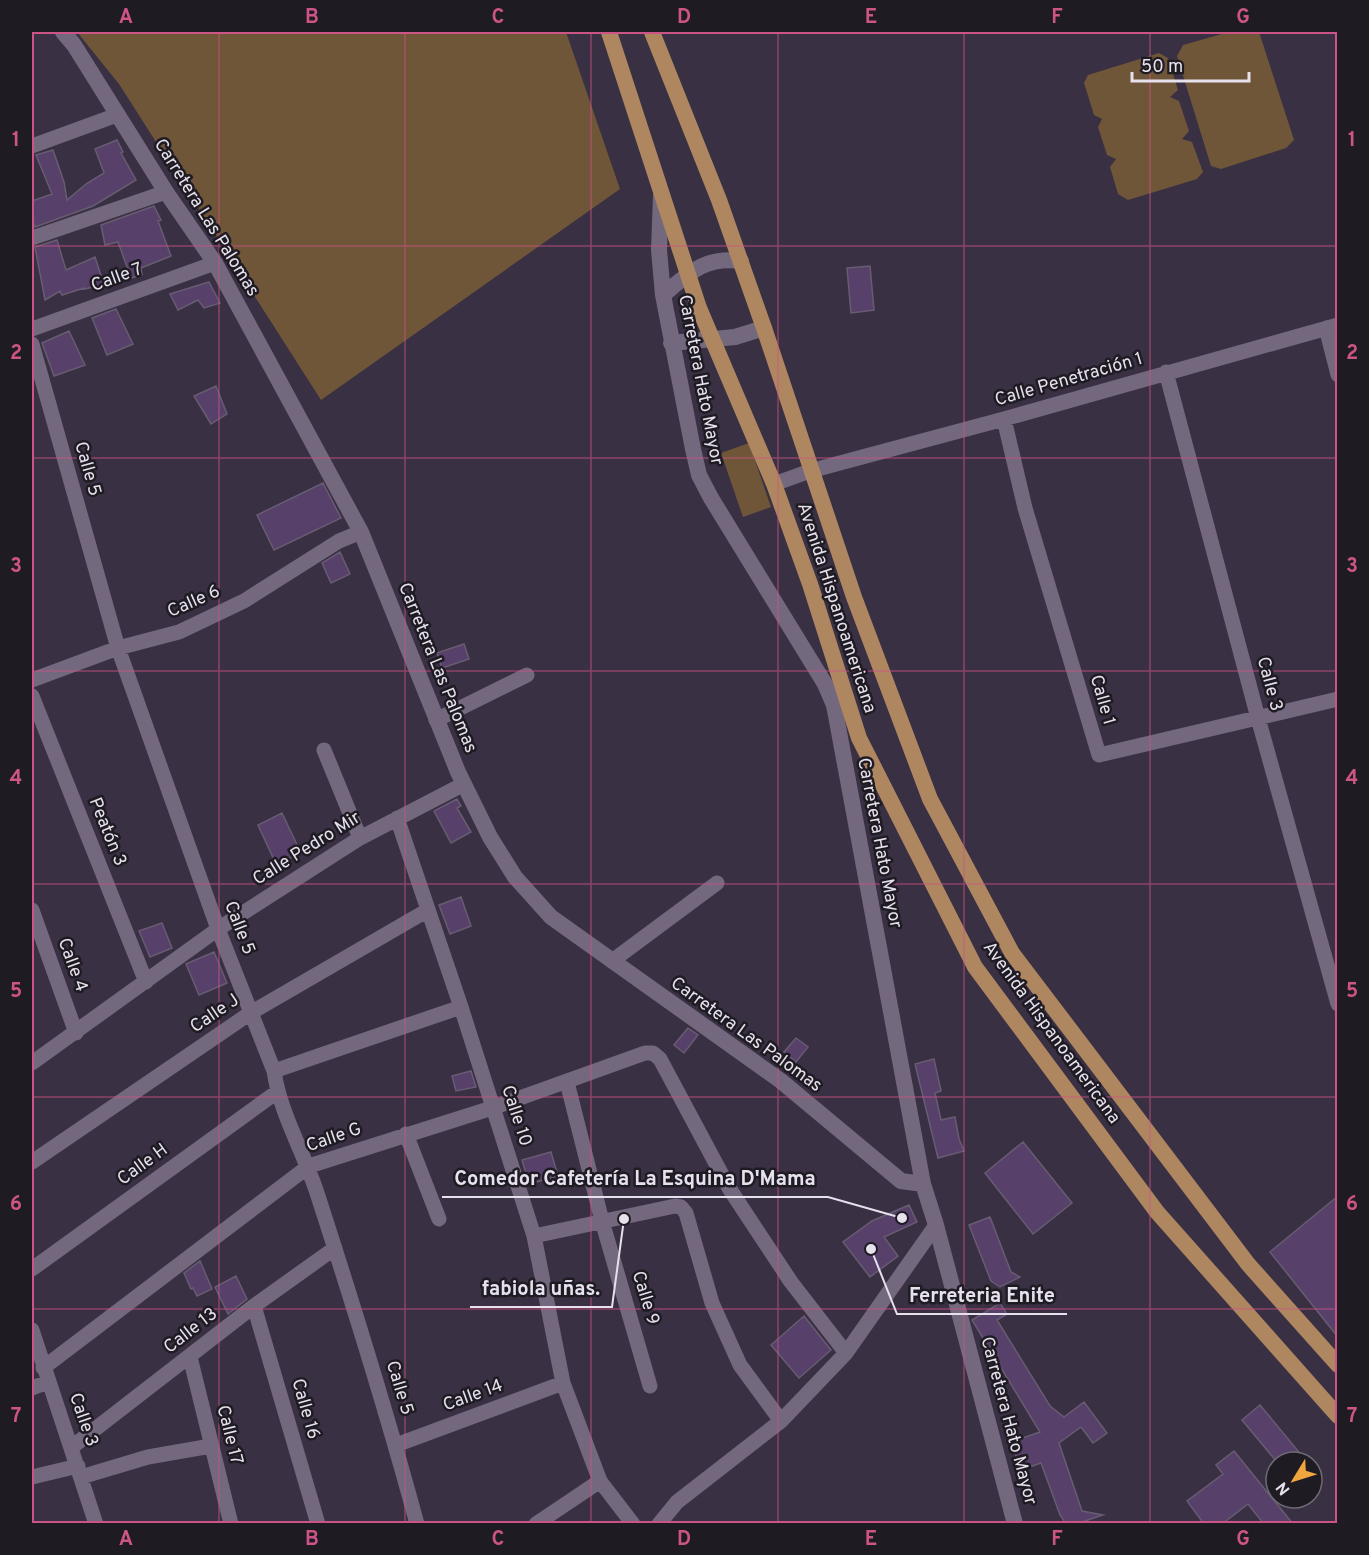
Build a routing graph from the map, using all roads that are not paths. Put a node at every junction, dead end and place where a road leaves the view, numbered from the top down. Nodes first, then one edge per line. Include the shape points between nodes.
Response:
1 (63, 32) edge
2 (609, 32) edge
3 (652, 32) edge
4 (117, 115) junction
5 (32, 146) edge
6 (166, 192) junction
7 (661, 195) junction
8 (32, 238) edge
9 (741, 261) junction
10 (215, 263) junction
11 (687, 274) junction
12 (663, 295) junction
13 (1332, 327) edge
14 (764, 328) junction
15 (32, 329) edge
16 (711, 340) junction
17 (671, 343) junction
18 (32, 344) edge
19 (1166, 372) junction
20 (1338, 375) edge
21 (1004, 419) junction
22 (810, 471) junction
23 (774, 484) junction
24 (361, 532) junction
25 (118, 648) junction
26 (527, 675) dead end
27 (32, 680) edge
28 (32, 696) edge
29 (1338, 699) edge
30 (1258, 718) junction
31 (436, 720) junction
32 (324, 750) dead end
33 (464, 784) junction
34 (397, 818) junction
35 (360, 838) junction
36 (717, 883) dead end
37 (32, 910) edge
38 (428, 910) junction
39 (218, 929) junction
40 (612, 961) junction
41 (146, 982) junction
42 (1338, 1004) edge
43 (461, 1007) junction
44 (252, 1012) junction
45 (76, 1033) junction
46 (32, 1063) edge
47 (274, 1071) junction
48 (567, 1082) junction
49 (277, 1092) junction
50 (492, 1107) junction
51 (406, 1134) junction
52 (32, 1162) edge
53 (309, 1166) junction
54 (923, 1184) junction
55 (440, 1220) dead end
56 (602, 1221) junction
57 (936, 1225) junction
58 (534, 1236) junction
59 (335, 1248) junction
60 (32, 1269) edge
61 (254, 1306) junction
62 (32, 1330) edge
63 (846, 1353) junction
64 (190, 1357) junction
65 (1338, 1365) edge
66 (46, 1375) junction
67 (563, 1383) junction
68 (650, 1386) dead end
69 (32, 1388) edge
70 (1338, 1416) edge
71 (781, 1421) junction
72 (396, 1445) junction
73 (212, 1446) junction
74 (72, 1447) junction
75 (79, 1471) junction
76 (32, 1477) edge
77 (600, 1481) junction
78 (96, 1524) edge
79 (231, 1524) edge
80 (318, 1524) edge
81 (417, 1524) edge
82 (536, 1524) edge
83 (633, 1524) edge
84 (659, 1524) edge
85 (1016, 1524) edge

1 - 4 street, Carretera Las Palomas
2 - 7 main road, Avenida Hispanoamericana
3 - 9 main road, Avenida Hispanoamericana
4 - 5 street
4 - 6 street, Carretera Las Palomas
6 - 8 street
6 - 10 street, Carretera Las Palomas
7 - 11 main road, Avenida Hispanoamericana
7 - 12 street, Carretera Hato Mayor via 659,250
9 - 11 street via 724,259
9 - 14 main road, Avenida Hispanoamericana
10 - 15 street, Calle 7
10 - 24 street, Carretera Las Palomas
11 - 12 street
11 - 16 main road, Avenida Hispanoamericana
12 - 17 street, Carretera Hato Mayor
13 - 19 street, Calle Penetración 1
13 - 20 street
14 - 16 street
14 - 22 main road, Avenida Hispanoamericana
16 - 17 street
16 - 23 main road, Avenida Hispanoamericana
17 - 54 street, Carretera Hato Mayor via 699,476 834,705
18 - 25 street, Calle 5
19 - 21 street, Calle Penetración 1
19 - 30 street, Calle 3
21 - 22 street, Calle Penetración 1
21 - 30 street, Calle 1 via 1025,508 1096,752 1101,755
22 - 23 street
22 - 65 main road, Avenida Hispanoamericana via 930,799 1012,953 1248,1264
23 - 70 main road, Avenida Hispanoamericana via 859,738 975,967 1157,1212
24 - 25 street, Calle 6 via 339,541 244,600 179,632
24 - 31 street, Carretera Las Palomas
25 - 27 street, Calle 6
25 - 39 street, Calle 5
26 - 31 street
28 - 41 street, Peatón 3
29 - 30 street, Calle 1
30 - 42 street, Calle 3
31 - 33 street, Carretera Las Palomas
32 - 35 street
33 - 34 street, Calle Pedro Mir
33 - 40 street, Carretera Las Palomas via 515,877 551,917
34 - 35 street, Calle Pedro Mir
34 - 38 street, Calle 10
35 - 39 street, Calle Pedro Mir
36 - 40 street
37 - 45 street, Calle 4
38 - 43 street, Calle 10
38 - 44 street, Calle J
39 - 41 street, Calle Pedro Mir
39 - 44 street, Calle 5
40 - 54 street, Carretera Las Palomas via 781,1081 901,1181
41 - 45 street, Calle Pedro Mir
43 - 47 street
43 - 50 street, Calle 10
44 - 47 street, Calle 5
44 - 52 street, Calle J
45 - 46 street, Calle Pedro Mir
47 - 49 street, Calle 5
48 - 50 street, Calle G
48 - 56 street, Calle 9
48 - 63 street, Calle G via 645,1053 660,1059 729,1188 791,1282
49 - 53 street, Calle 5
49 - 60 street, Calle H
50 - 51 street, Calle G
50 - 58 street, Calle 10
51 - 53 street, Calle G
51 - 55 street
53 - 59 street, Calle 5
53 - 66 street, Calle G
54 - 57 street, Carretera Hato Mayor
56 - 58 street
56 - 68 street, Calle 9
56 - 71 street via 681,1207 712,1303 740,1365
57 - 63 street
57 - 85 street, Carretera Hato Mayor
58 - 67 street, Calle 10
59 - 61 street, Calle 13
59 - 72 street, Calle 5
61 - 64 street, Calle 13
61 - 80 street, Calle 16
62 - 66 street, Calle 3
63 - 71 street
64 - 73 street, Calle 17
64 - 74 street, Calle 13
66 - 69 street, Calle G
66 - 74 street, Calle 3
67 - 72 street, Calle 14
67 - 77 street, Calle 10
71 - 84 street via 677,1502
72 - 81 street, Calle 5
73 - 75 street
73 - 79 street, Calle 17
74 - 75 street, Calle 3
75 - 76 street
75 - 78 street, Calle 3
77 - 82 street
77 - 83 street, Calle 10

